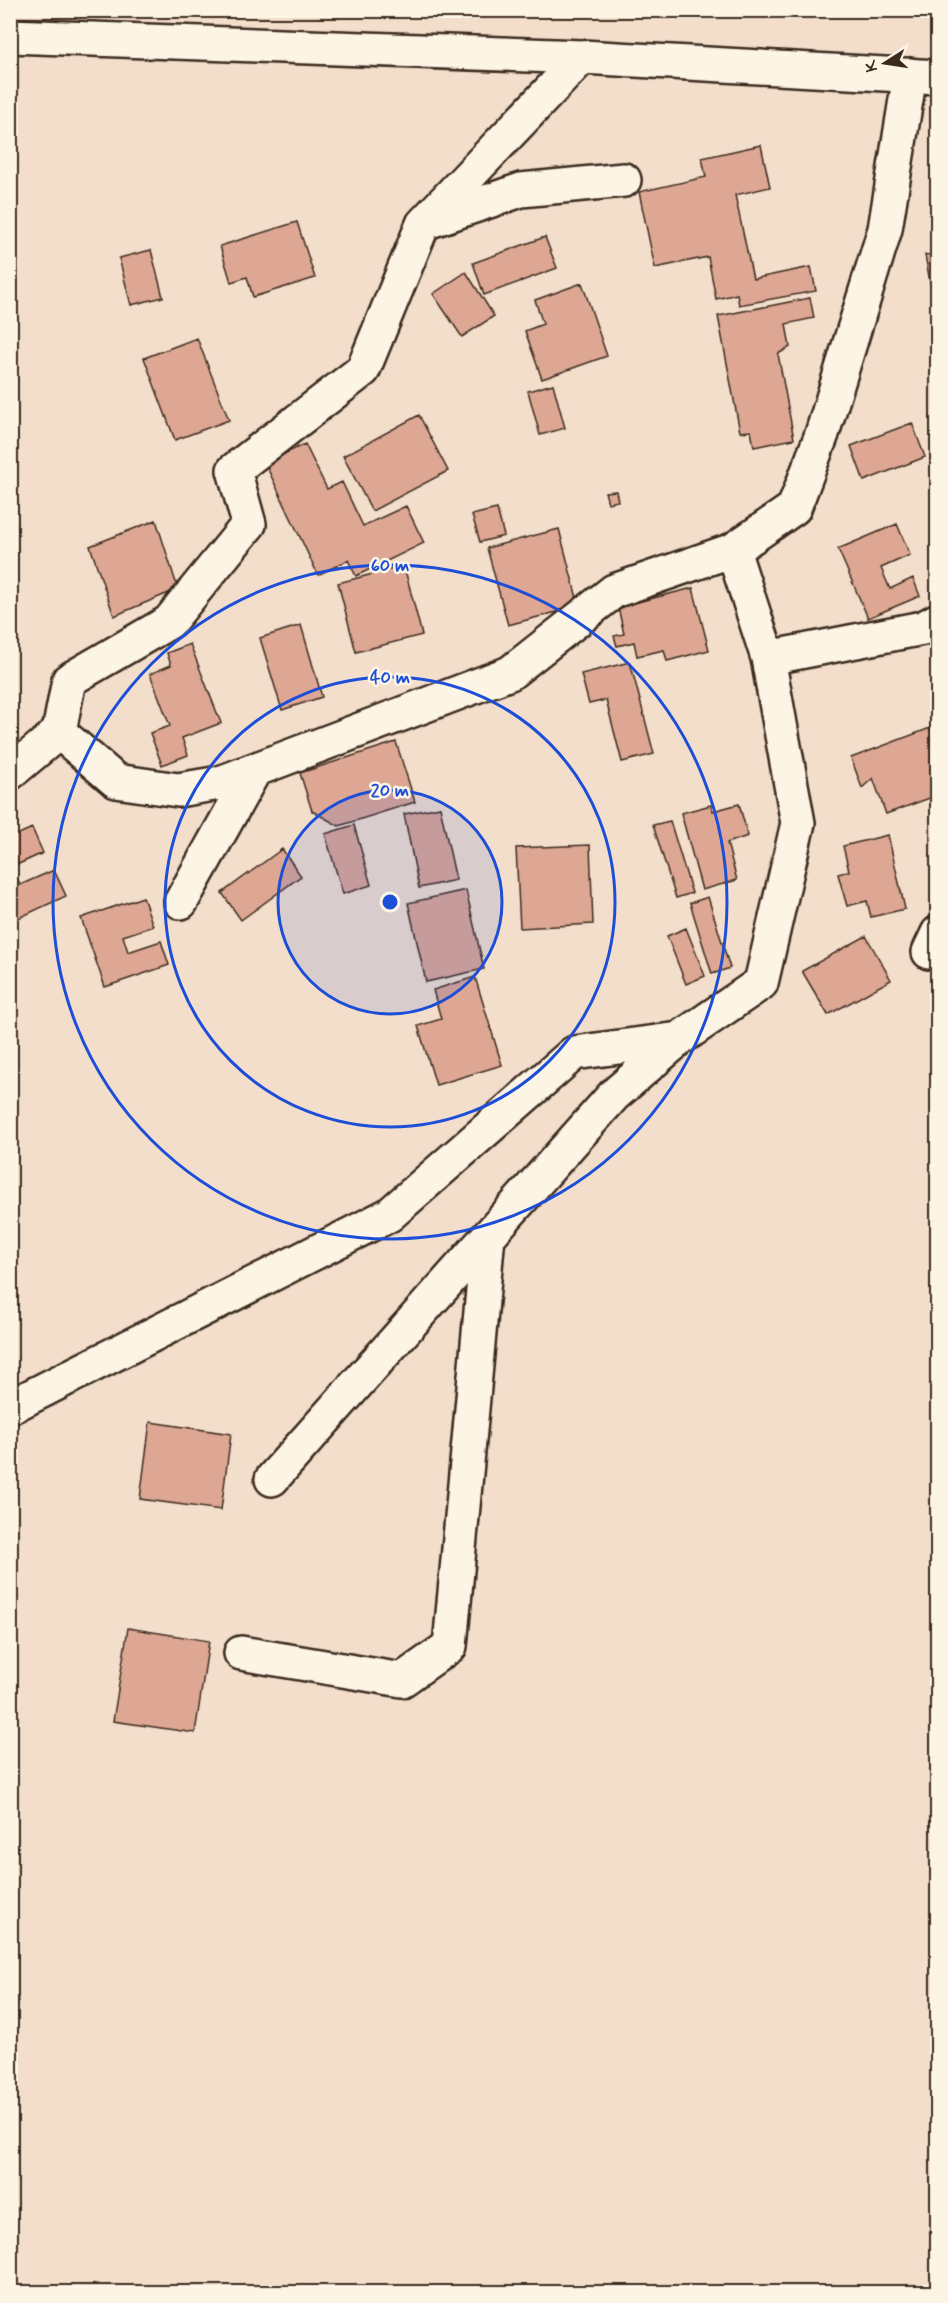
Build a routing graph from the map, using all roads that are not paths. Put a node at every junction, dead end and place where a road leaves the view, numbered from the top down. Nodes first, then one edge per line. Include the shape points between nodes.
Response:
1 (10, 36) edge
2 (582, 57) junction
3 (924, 76) edge
4 (624, 180) dead end
5 (423, 224) junction
6 (733, 550) junction
7 (938, 620) edge
8 (768, 658) junction
9 (59, 732) junction
10 (254, 771) junction
11 (10, 773) edge
12 (181, 902) dead end
13 (679, 1039) junction
14 (488, 1236) junction
15 (10, 1407) edge
16 (272, 1479) dead end
17 (241, 1653) dead end

1 - 2 street
2 - 3 street
2 - 5 street
3 - 6 street via 885,229 822,434 794,508
4 - 5 street via 521,190
5 - 9 street via 363,370 234,470 249,524 169,622 69,680
6 - 8 street
6 - 10 street via 614,591 510,673
7 - 8 street via 923,628
8 - 13 street via 798,823 764,971 761,983
9 - 10 street via 116,781 178,790 220,783
9 - 11 street
10 - 12 street
13 - 14 street via 614,1095
13 - 15 street via 574,1053 389,1215
14 - 16 street
14 - 17 street via 450,1646 402,1680

